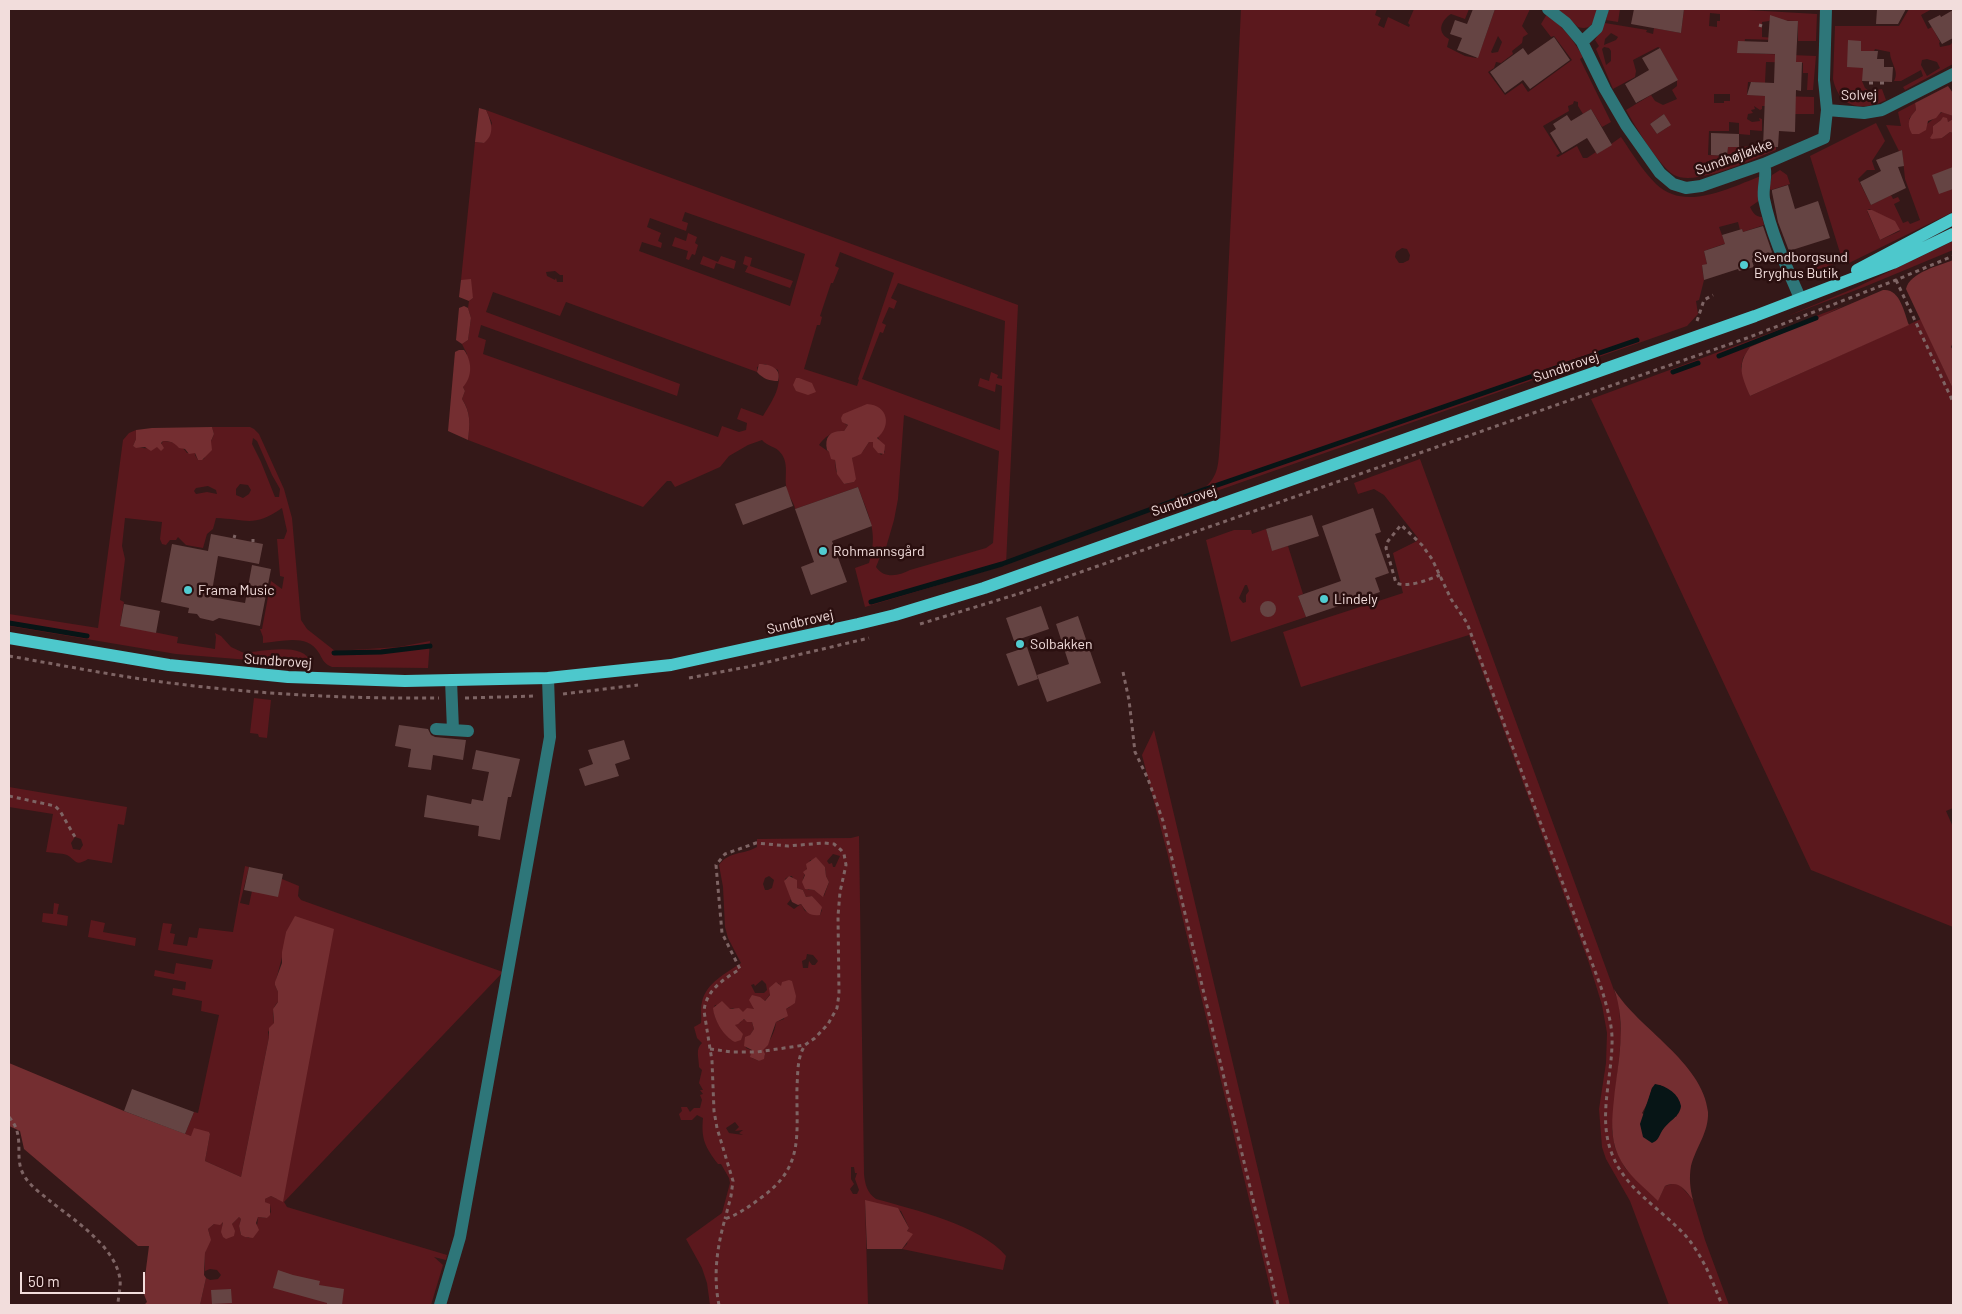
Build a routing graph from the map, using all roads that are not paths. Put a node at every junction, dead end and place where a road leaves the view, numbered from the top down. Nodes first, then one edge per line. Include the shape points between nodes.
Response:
1 (1548, 9) edge
2 (1603, 9) edge
3 (1826, 9) edge
4 (1582, 42) junction
5 (1953, 74) edge
6 (1827, 110) junction
7 (1764, 164) junction
8 (1953, 219) edge
9 (1953, 234) edge
10 (1814, 292) junction
11 (1800, 298) junction
12 (9, 638) edge
13 (548, 678) junction
14 (451, 680) junction
15 (436, 729) dead end
16 (453, 730) junction
17 (468, 731) dead end
18 (440, 1305) edge

1 - 4 street, Sundhøjløkke
2 - 4 street via 1597,28
3 - 6 street, Solvej via 1824,80
4 - 7 street, Sundhøjløkke via 1626,126 1670,182 1691,188
5 - 6 street, Solvej via 1877,111
6 - 7 street, Sundhøjløkke via 1824,138
7 - 11 street via 1766,203 1780,252
8 - 10 main road, Sundbrovej
9 - 10 main road, Sundbrovej via 1893,263
10 - 11 main road, Sundbrovej
11 - 13 main road, Sundbrovej via 938,602 816,634 671,665
12 - 14 main road, Sundbrovej via 222,671 326,679
13 - 14 main road, Sundbrovej
13 - 18 street via 550,737 460,1237
14 - 16 street
15 - 16 street
16 - 17 street

